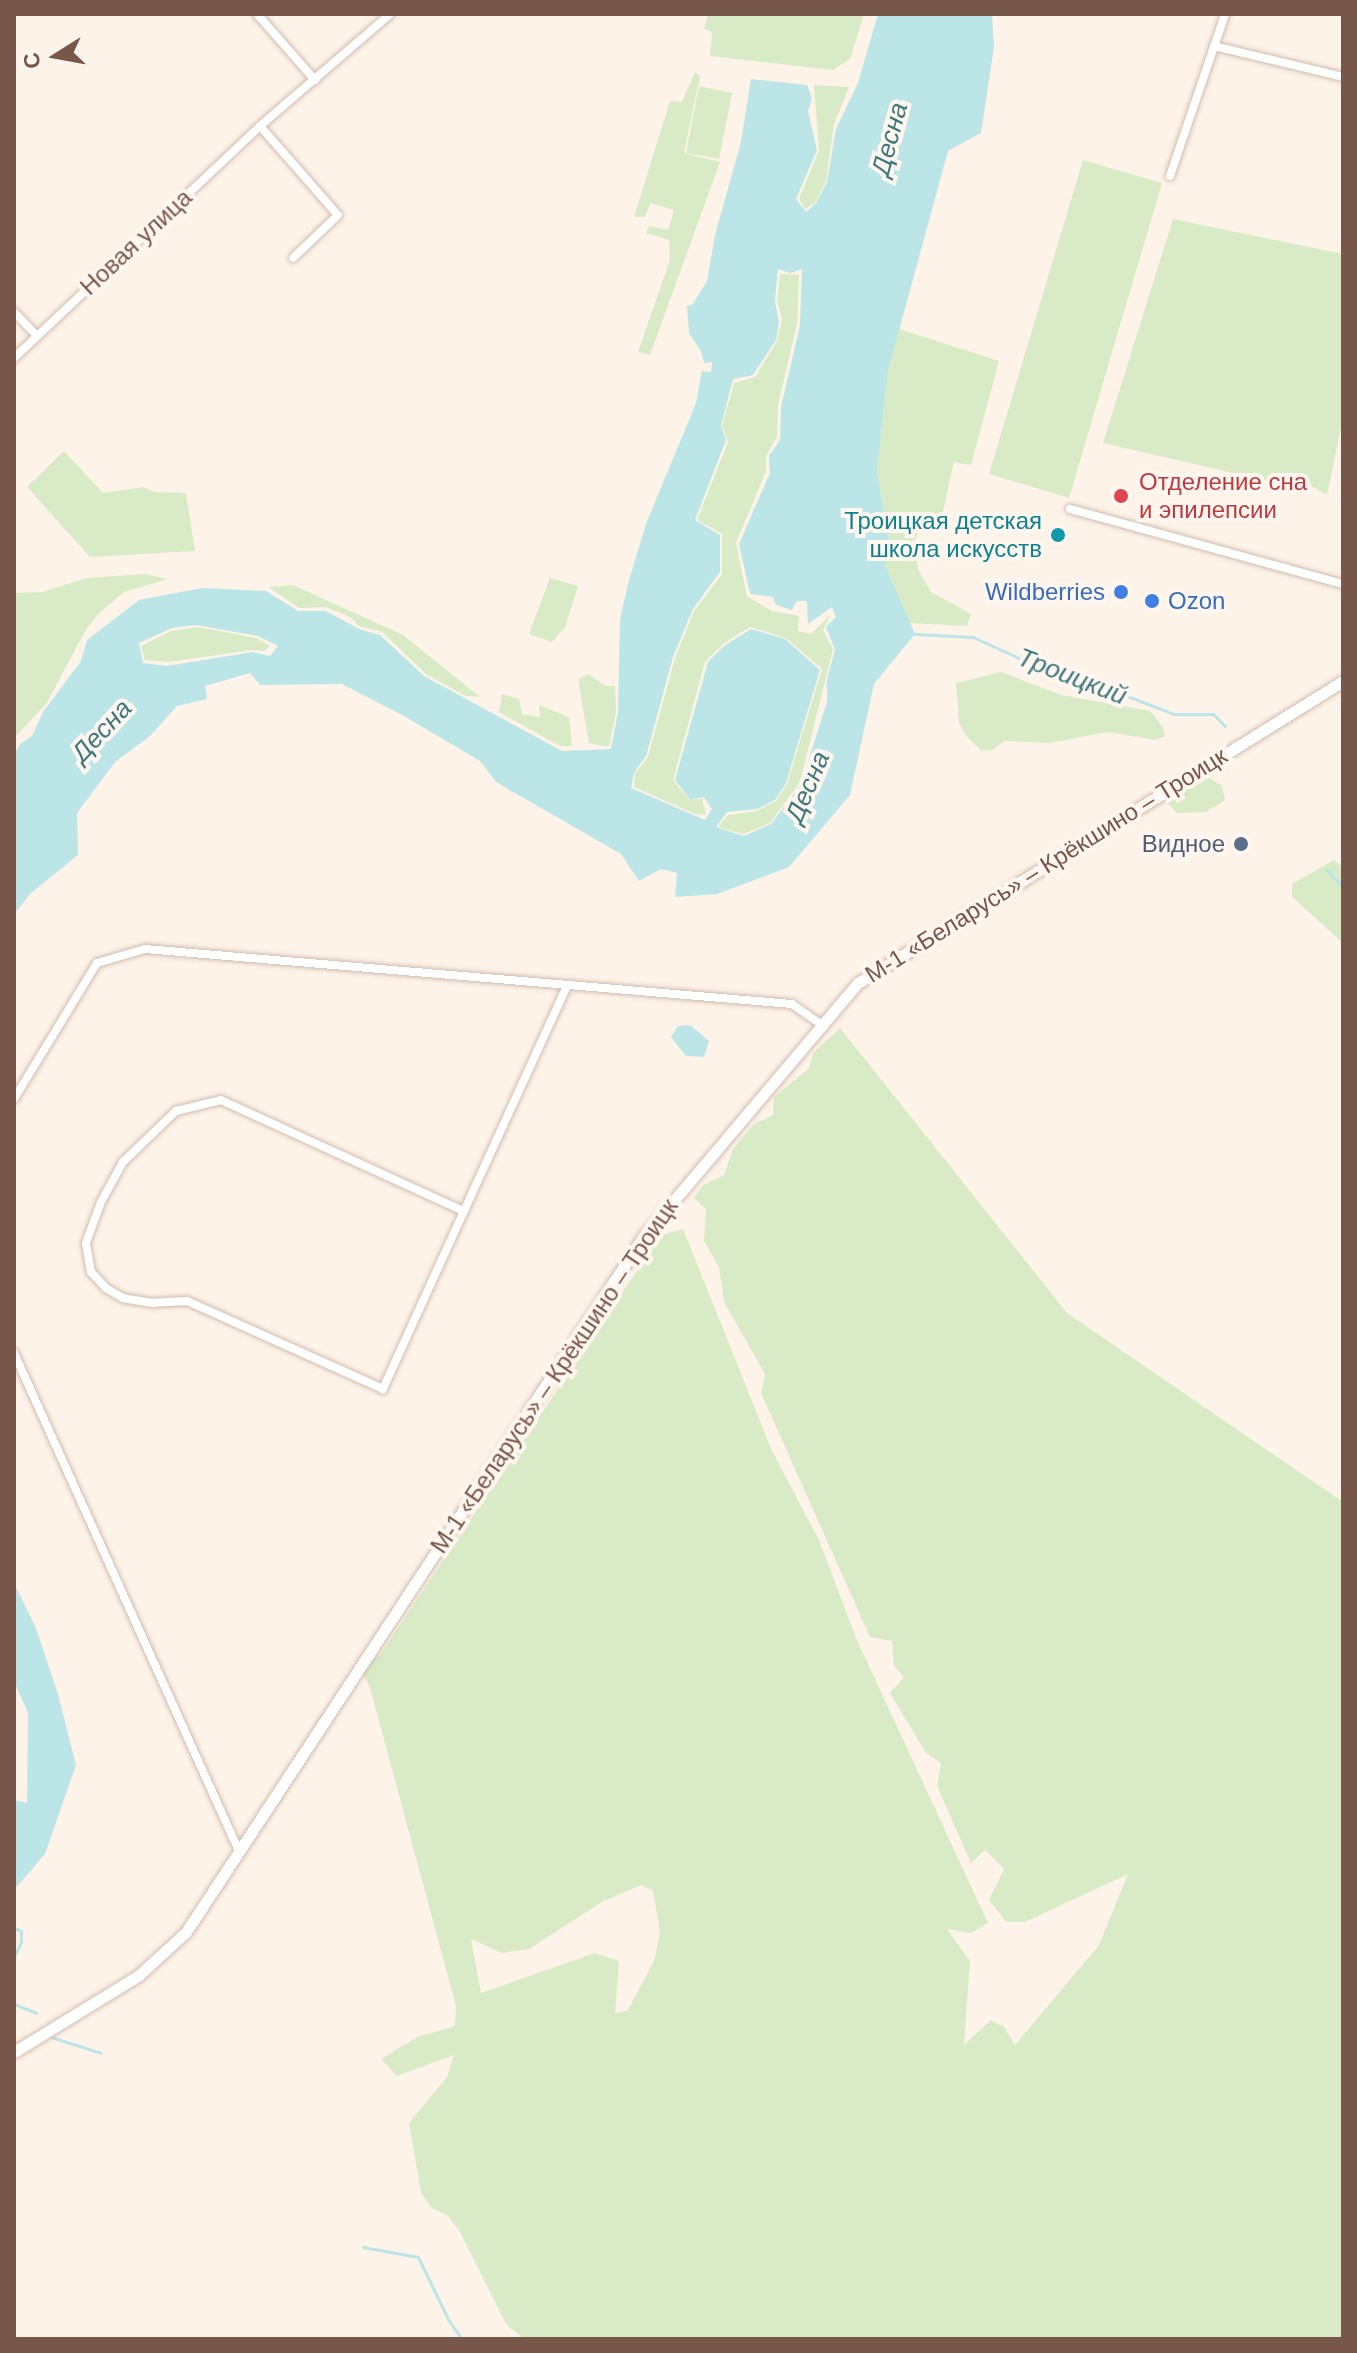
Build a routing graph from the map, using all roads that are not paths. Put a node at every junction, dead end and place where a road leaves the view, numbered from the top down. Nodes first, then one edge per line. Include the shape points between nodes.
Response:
1 (257, 14) edge
2 (390, 14) edge
3 (1225, 14) edge
4 (1214, 46) junction
5 (1343, 77) edge
6 (315, 80) junction
7 (260, 126) junction
8 (1170, 176) dead end
9 (293, 258) dead end
10 (14, 312) edge
11 (36, 335) junction
12 (14, 358) edge
13 (1070, 509) dead end
14 (1343, 584) edge
15 (1343, 681) edge
16 (567, 986) junction
17 (822, 1025) junction
18 (14, 1099) edge
19 (464, 1211) junction
20 (14, 1353) edge
21 (239, 1851) junction
22 (14, 2052) edge

1 - 6 street
2 - 6 street, Новая улица
3 - 4 street
4 - 5 street
4 - 8 street
6 - 7 street, Новая улица
7 - 9 street via 338,215
7 - 11 street, Новая улица
10 - 11 street
11 - 12 street, Новая улица
13 - 14 street
15 - 17 main road, М-1 «Беларусь» – Крёкшино – Троицк via 858,983
16 - 17 street via 792,1004
16 - 18 street via 145,949 97,963
16 - 19 street
17 - 21 main road, М-1 «Беларусь» – Крёкшино – Троицк via 643,1237
19 - 19 street via 221,1100 176,1111 123,1162 86,1243 91,1272 123,1298 187,1301 383,1389
20 - 21 street
21 - 22 main road, М-1 «Беларусь» – Крёкшино – Троицк via 186,1932 139,1975

